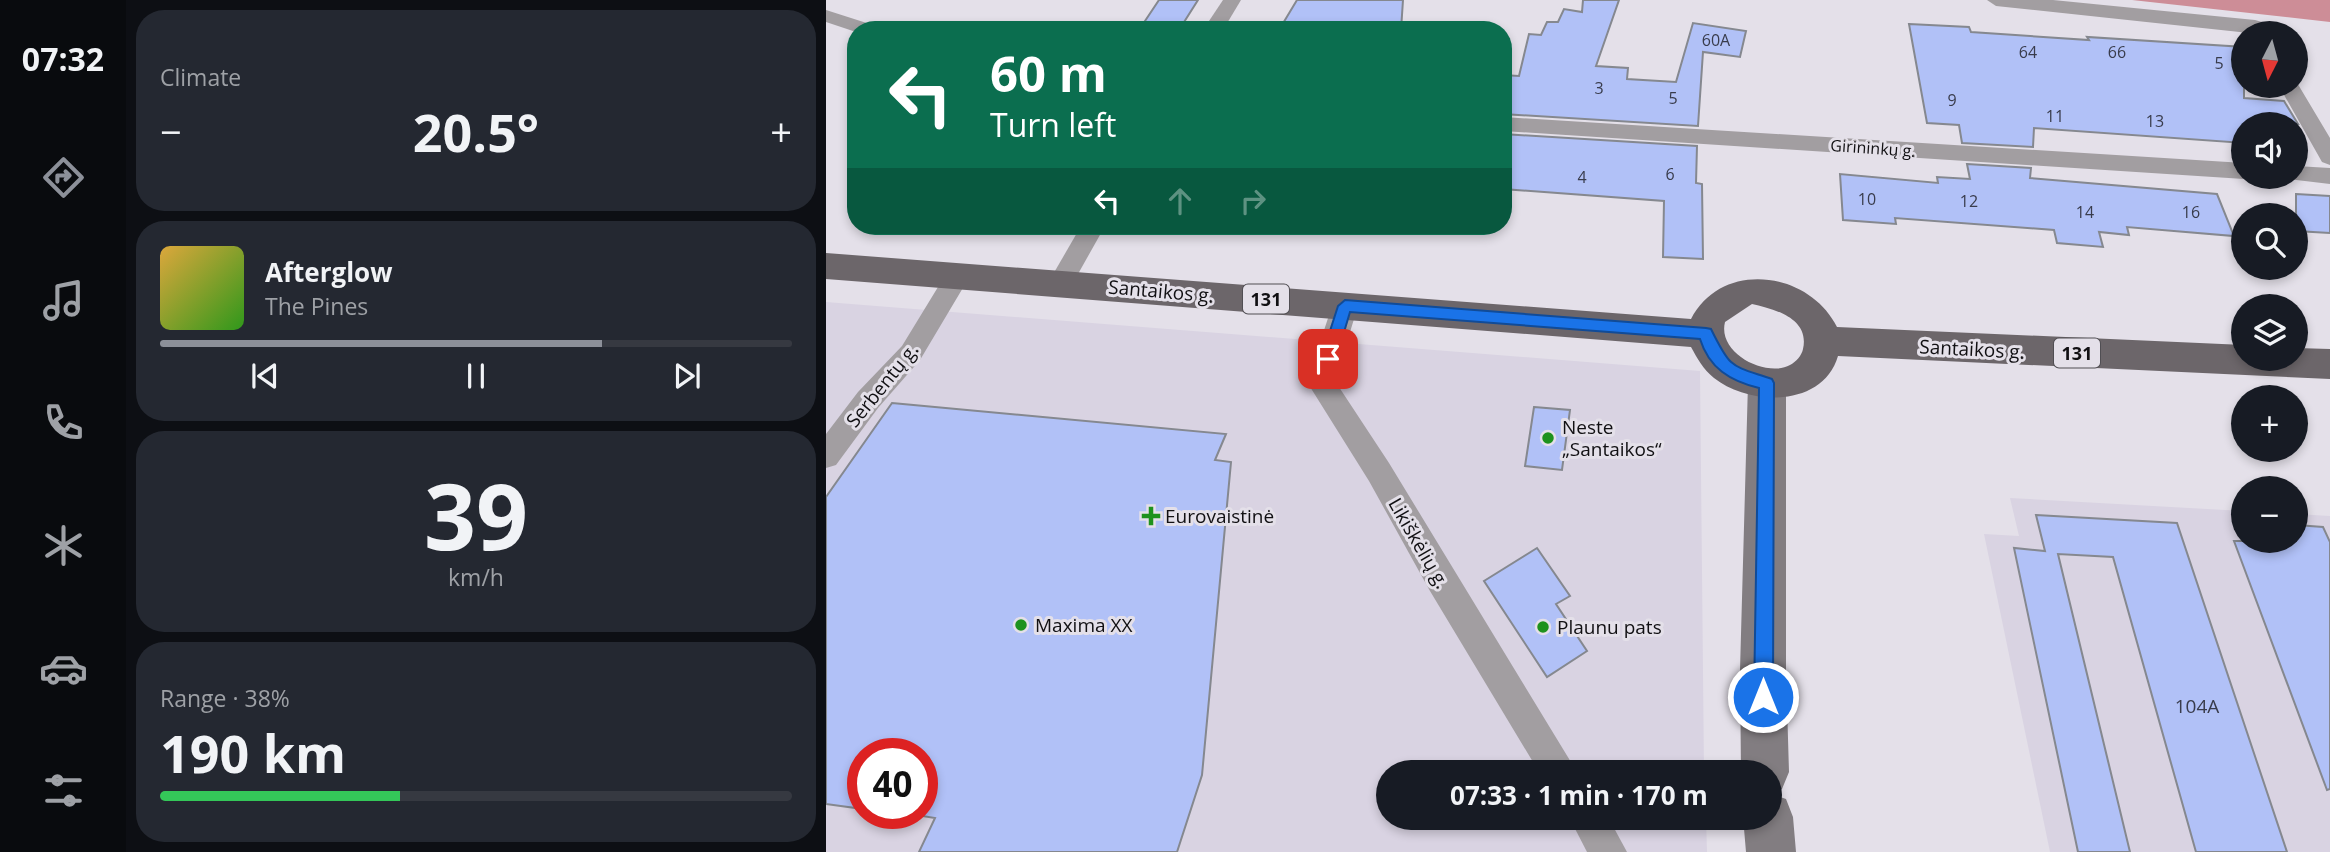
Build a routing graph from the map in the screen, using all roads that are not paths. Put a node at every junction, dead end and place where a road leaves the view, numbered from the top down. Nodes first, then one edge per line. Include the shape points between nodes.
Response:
1 (1232, 0) edge
2 (1996, 0) edge
3 (826, 16) edge
4 (1219, 21) edge
5 (847, 23) edge
6 (2231, 26) edge
7 (2296, 98) edge
8 (1512, 125) edge
9 (2330, 157) edge
10 (2231, 170) edge
11 (2308, 175) edge
12 (2330, 176) edge
13 (1088, 235) edge
14 (826, 266) edge
15 (958, 276) junction
16 (1060, 283) junction
17 (1345, 306) junction
18 (1706, 334) junction
19 (1824, 341) junction
20 (2330, 364) edge
21 (1767, 383) junction
22 (826, 456) edge
23 (1552, 760) edge
24 (1765, 760) edge
25 (1595, 830) edge
26 (1769, 830) edge
27 (1608, 852) edge
28 (1772, 852) edge

1 - 4 street
2 - 6 street
3 - 5 street
7 - 9 street
8 - 10 street, Girininkų g.
11 - 12 street
13 - 16 street
14 - 15 main road, Santaikos g. / 131
15 - 16 main road, Santaikos g. / 131
15 - 22 street, Serbentų g. via 911,353
16 - 17 main road, Santaikos g. / 131
17 - 18 main road, Santaikos g. / 131
17 - 23 street, Likiškėlių g. via 1321,382
18 - 19 main road via 1718,304 1733,295 1762,291 1792,298 1809,310 1820,324
18 - 21 main road via 1711,351 1724,366 1744,378
19 - 20 main road, Santaikos g. / 131
19 - 21 main road via 1818,361 1801,376
21 - 24 street
25 - 27 street
26 - 28 street

